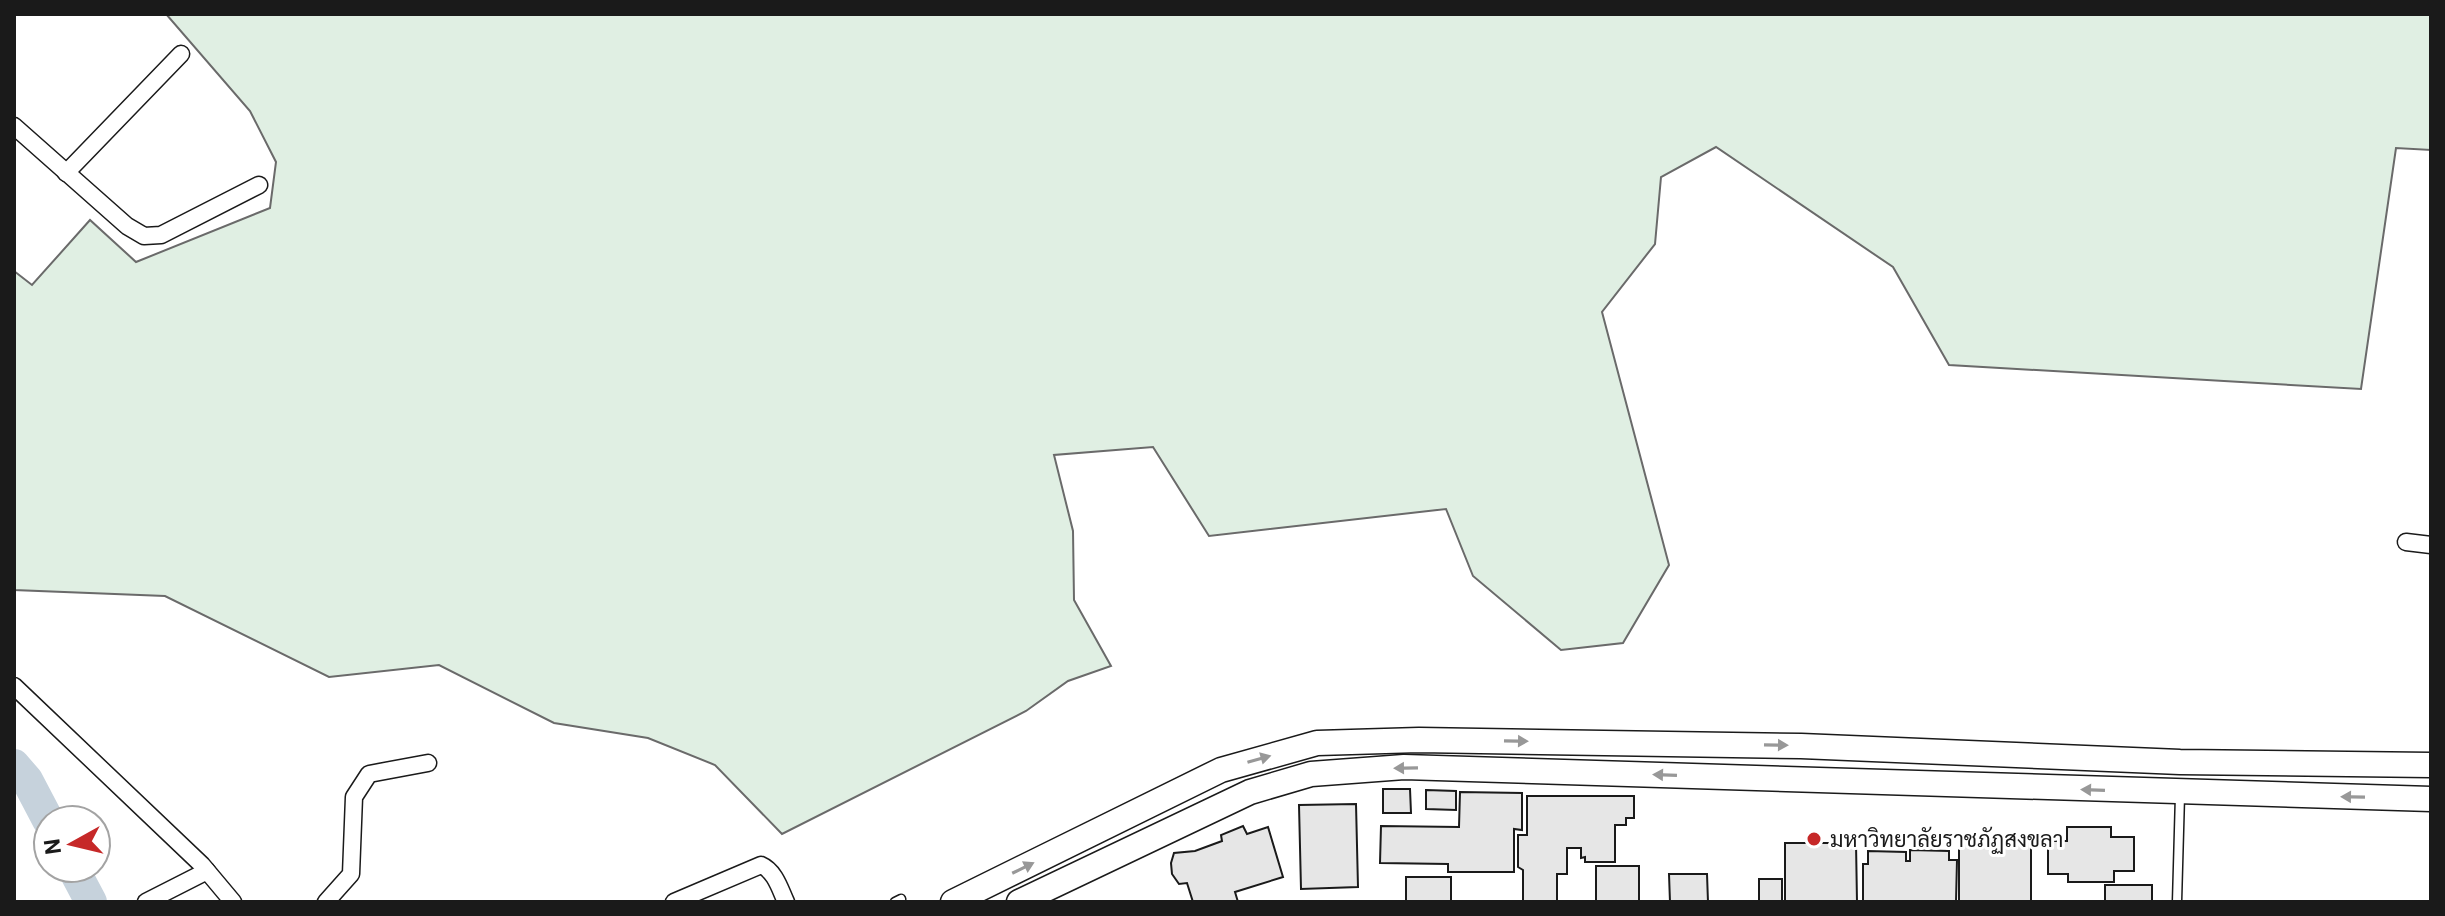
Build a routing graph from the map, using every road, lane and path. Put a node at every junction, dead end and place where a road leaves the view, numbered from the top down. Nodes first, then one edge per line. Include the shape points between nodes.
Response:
1 (181, 54) dead end
2 (14, 126) edge
3 (66, 173) junction
4 (259, 185) dead end
5 (2406, 542) dead end
6 (2431, 545) edge
7 (14, 686) edge
8 (2180, 762) junction
9 (428, 763) dead end
10 (2431, 765) edge
11 (2180, 793) junction
12 (2431, 799) edge
13 (207, 871) junction
14 (146, 902) edge
15 (233, 902) edge
16 (326, 902) edge
17 (674, 902) edge
18 (786, 902) edge
19 (953, 902) edge
20 (1019, 902) edge
21 (2177, 902) edge

1 - 3 street
2 - 3 street
3 - 4 street via 144,236 161,235
5 - 6 street
7 - 13 street
8 - 10 main road
8 - 11 main road
19 -> 8 main road via 1221,770 1317,743 1801,746
9 - 16 street via 369,774 354,797 351,874
12 -> 11 main road
11 -> 20 main road via 1404,767 1311,774 1250,792
11 - 21 lane
13 - 14 street
13 - 15 street
17 - 18 street via 761,865

